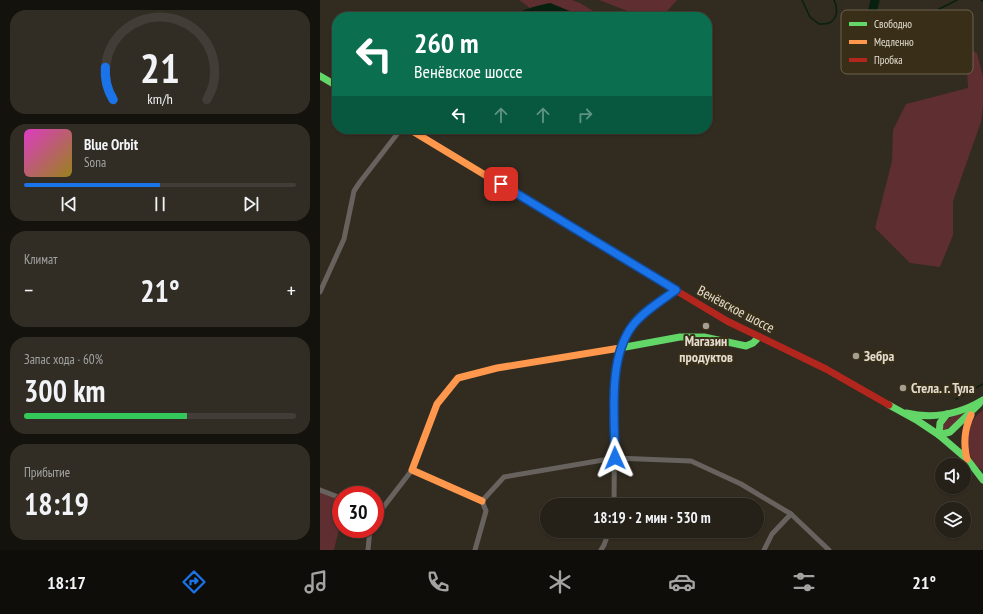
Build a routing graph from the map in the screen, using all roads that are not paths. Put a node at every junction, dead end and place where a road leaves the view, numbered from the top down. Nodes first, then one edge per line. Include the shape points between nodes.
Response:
1 (320, 76) edge
2 (332, 83) edge
3 (398, 134) edge
4 (417, 134) edge
5 (328, 273) junction
6 (320, 281) edge
7 (676, 290) junction
8 (320, 292) edge
9 (760, 337) junction
10 (621, 348) junction
11 (982, 401) edge
12 (895, 409) junction
13 (973, 411) junction
14 (947, 414) junction
15 (939, 435) junction
16 (615, 458) junction
17 (966, 458) edge
18 (967, 458) edge
19 (971, 464) edge
20 (412, 470) junction
21 (983, 480) edge
22 (320, 490) edge
23 (332, 495) edge
24 (614, 498) edge
25 (482, 501) junction
26 (384, 506) edge
27 (791, 514) junction
28 (369, 538) edge
29 (607, 538) edge
30 (368, 550) edge
31 (475, 550) edge
32 (601, 550) edge
33 (764, 550) edge
34 (829, 550) edge

1 - 2 main road
3 - 5 street via 354,192 344,238
4 - 7 main road, Венёвское шоссе
5 - 6 street
5 - 8 street
7 - 9 main road, Венёвское шоссе via 727,321
7 - 10 street via 641,316 632,326
9 - 10 main road via 746,346 704,337 680,337
9 - 12 main road, Венёвское шоссе via 795,352
10 - 16 street via 615,373
10 - 20 main road via 498,368 458,378 437,404
11 - 13 main road
11 - 14 main road
12 - 14 main road via 918,416
12 - 15 main road, Венёвское шоссе
13 - 15 main road via 950,432
13 - 18 main road via 964,431
14 - 15 main road via 938,428
15 - 17 main road, Венёвское шоссе
16 - 24 street
16 - 25 street via 504,477
16 - 27 street via 690,461 741,484
19 - 21 main road, Венёвское шоссе
20 - 25 main road
20 - 26 street
22 - 23 street
25 - 31 street via 486,511
27 - 33 street via 772,534
27 - 34 street
28 - 30 street
29 - 32 street

